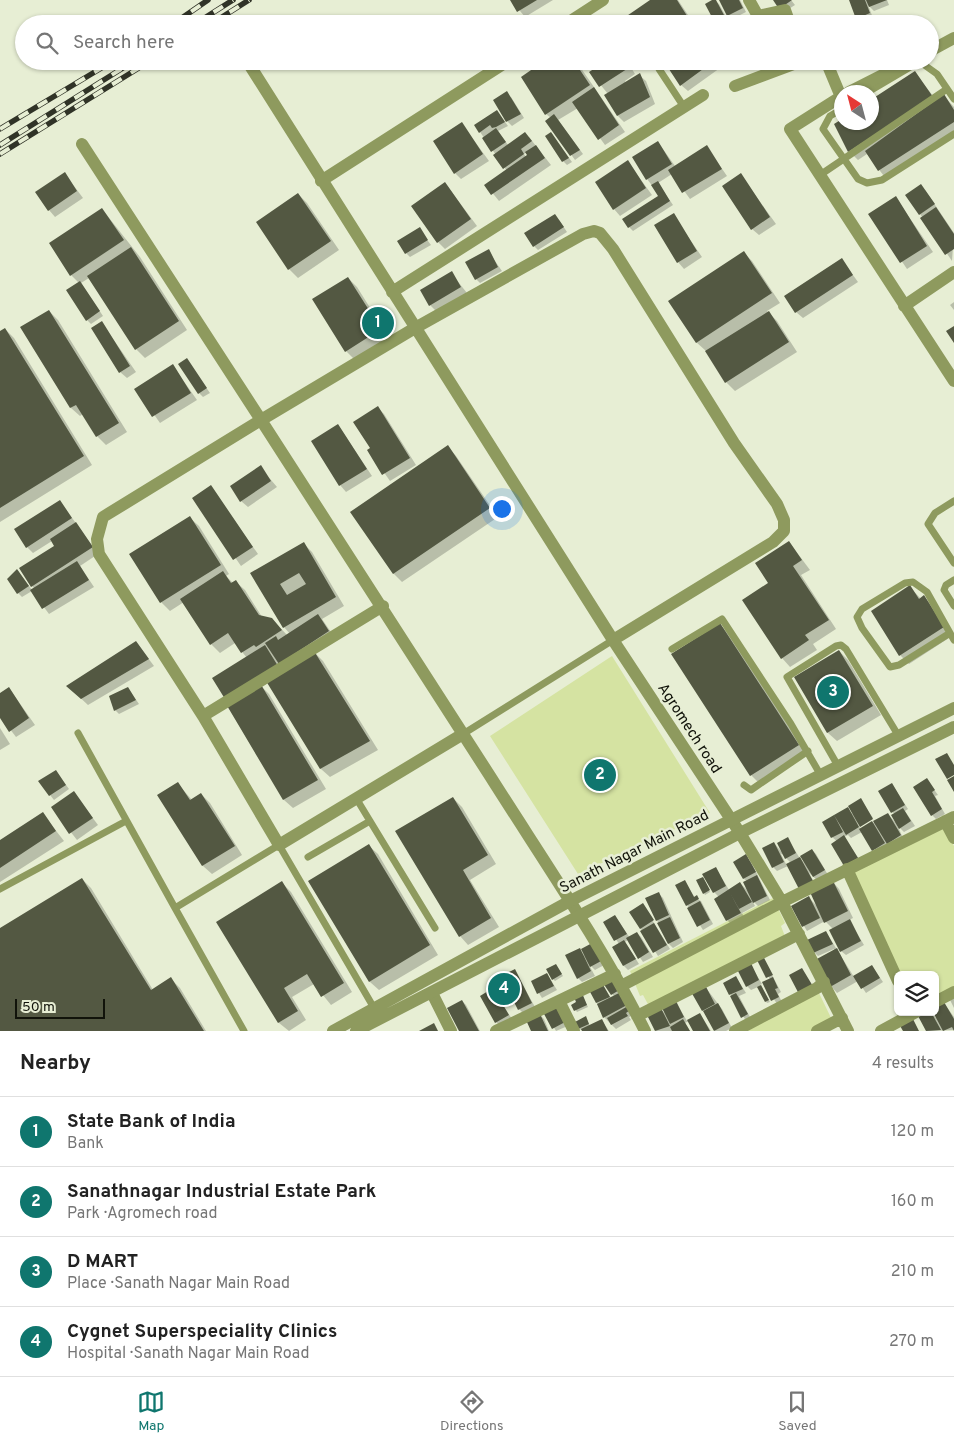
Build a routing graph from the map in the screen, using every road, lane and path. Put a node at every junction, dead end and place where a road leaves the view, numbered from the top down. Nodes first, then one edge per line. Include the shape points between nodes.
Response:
1 (603, 0) edge
2 (749, 0) edge
3 (580, 15) edge
4 (757, 15) edge
5 (762, 15) edge
6 (787, 15) edge
7 (954, 38) edge
8 (939, 46) edge
9 (253, 70) edge
10 (489, 70) edge
11 (660, 70) edge
12 (778, 70) edge
13 (830, 70) edge
14 (892, 70) edge
15 (905, 70) edge
16 (933, 70) edge
17 (836, 85) edge
18 (863, 85) edge
19 (735, 86) dead end
20 (879, 86) edge
21 (947, 89) junction
22 (703, 95) dead end
23 (954, 99) edge
24 (834, 101) edge
25 (684, 107) junction
26 (834, 114) edge
27 (954, 134) edge
28 (82, 144) dead end
29 (844, 158) junction
30 (820, 175) junction
31 (321, 181) junction
32 (954, 272) edge
33 (392, 292) junction
34 (904, 306) junction
35 (415, 328) junction
36 (954, 381) edge
37 (261, 420) junction
38 (954, 501) edge
39 (954, 562) edge
40 (954, 580) edge
41 (383, 606) junction
42 (954, 606) edge
43 (952, 636) edge
44 (613, 640) junction
45 (672, 649) dead end
46 (954, 708) edge
47 (203, 716) junction
48 (954, 727) edge
49 (78, 733) dead end
50 (463, 734) junction
51 (898, 735) junction
52 (808, 751) junction
53 (838, 766) junction
54 (820, 774) junction
55 (744, 785) dead end
56 (356, 798) junction
57 (730, 819) junction
58 (950, 819) edge
59 (126, 821) junction
60 (370, 821) junction
61 (740, 833) junction
62 (954, 838) edge
63 (279, 845) junction
64 (308, 857) dead end
65 (847, 869) junction
66 (0, 889) edge
67 (570, 901) junction
68 (782, 902) junction
69 (175, 908) junction
70 (579, 915) junction
71 (435, 928) dead end
72 (799, 934) junction
73 (894, 972) edge
74 (615, 974) junction
75 (824, 982) junction
76 (621, 986) junction
77 (954, 992) edge
78 (432, 993) junction
79 (939, 1000) edge
80 (559, 1001) junction
81 (374, 1008) junction
82 (637, 1016) junction
83 (908, 1016) edge
84 (842, 1018) junction
85 (244, 1031) edge
86 (332, 1031) edge
87 (356, 1031) edge
88 (451, 1031) edge
89 (496, 1031) edge
90 (574, 1031) edge
91 (645, 1031) edge
92 (734, 1031) edge
93 (816, 1031) edge
94 (848, 1031) edge
95 (881, 1031) edge

1 - 3 street
2 - 4 street
5 - 6 street via 785,10
7 - 8 street
9 - 31 street, Agromech road
10 - 31 street
11 - 25 lane
12 - 19 street
13 - 17 street
14 - 18 street
15 - 20 lane
16 - 21 lane
21 - 23 lane
21 - 29 lane
22 - 25 street
24 - 30 street via 790,129
25 - 33 street
26 - 29 lane via 823,129
27 - 29 lane via 874,183 858,179
28 - 37 street
29 - 30 lane
30 - 34 street
31 - 33 street, Agromech road
32 - 34 street
33 - 35 street, Agromech road
34 - 36 street
35 - 37 street
35 - 44 street, Agromech road
35 - 44 street via 594,230 600,233 618,258 734,443 777,504 784,520 784,532 773,542
37 - 41 street
37 - 47 street via 102,517 98,527 99,554
38 - 39 lane via 935,513 928,524
40 - 42 lane via 944,590
41 - 47 street
41 - 50 street
43 - 43 lane via 927,592 913,582 905,583 862,609 857,617 890,667
44 - 50 lane
44 - 57 street, Agromech road
45 - 52 lane via 722,619
46 - 51 street, Sanath Nagar Main Road
47 - 63 street
48 - 61 street
49 - 59 lane
50 - 56 street
50 - 67 street
51 - 53 street, Sanath Nagar Main Road
51 - 53 lane via 846,649 836,646 787,677
52 - 54 lane
52 - 55 lane via 751,790
53 - 54 street, Sanath Nagar Main Road
54 - 57 street, Sanath Nagar Main Road
56 - 60 lane
56 - 63 street
57 - 61 street, Agromech road
57 - 67 street, Sanath Nagar Main Road
58 - 62 street
58 - 65 street
59 - 66 lane
59 - 69 lane
60 - 64 lane
60 - 71 lane
61 - 68 street, Agromech road
61 - 70 street
63 - 69 lane
63 - 81 lane
65 - 68 street
65 - 73 street
67 - 70 street
67 - 81 street, Sanath Nagar Main Road
68 - 72 street, Agromech road
68 - 76 street
69 - 85 lane
70 - 74 street
70 - 78 street
72 - 75 street, Agromech road
72 - 82 street
74 - 76 street
74 - 80 street
75 - 84 street, Agromech road
75 - 92 street
76 - 82 street
77 - 79 street
78 - 87 street
78 - 88 street
80 - 89 street
80 - 90 street
81 - 86 street, Sanath Nagar Main Road
82 - 91 street
83 - 95 street
84 - 93 street
84 - 94 street, Agromech road

